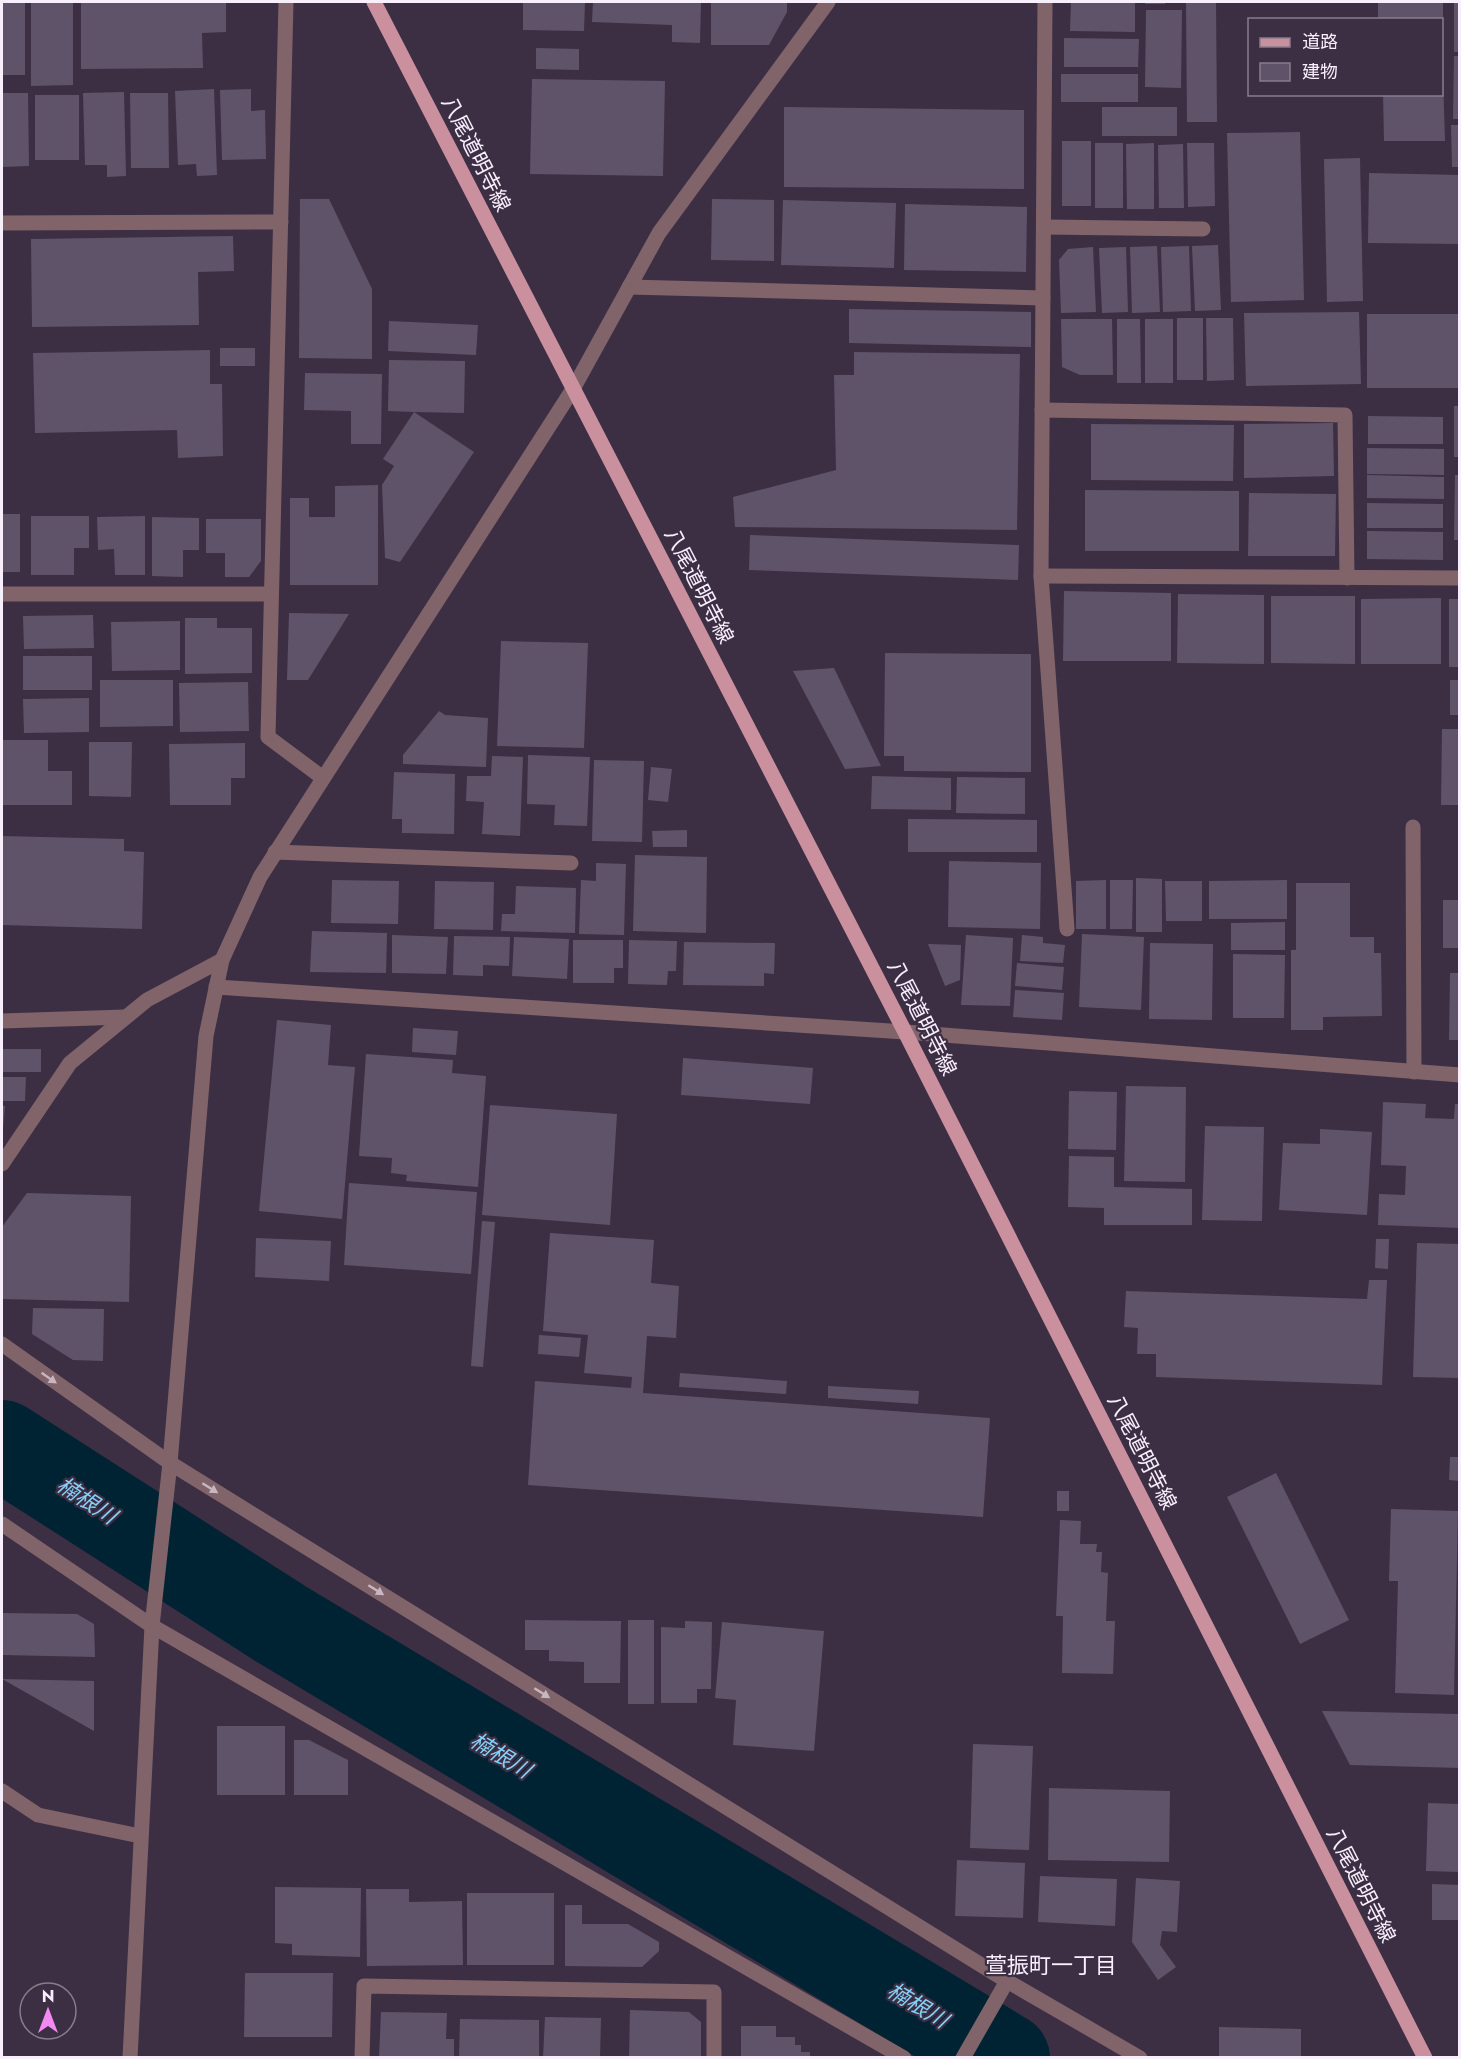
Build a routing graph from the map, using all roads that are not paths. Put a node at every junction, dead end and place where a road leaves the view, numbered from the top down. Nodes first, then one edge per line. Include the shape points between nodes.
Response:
1 (286, 2) edge
2 (374, 2) edge
3 (828, 2) edge
4 (1045, 2) edge
5 (281, 222) junction
6 (2, 223) edge
7 (1044, 227) junction
8 (1203, 229) dead end
9 (629, 287) junction
10 (1043, 298) junction
11 (573, 389) junction
12 (1042, 410) junction
13 (1041, 576) junction
14 (1347, 578) junction
15 (1460, 578) edge
16 (2, 594) edge
17 (271, 594) junction
18 (323, 778) junction
19 (1413, 827) dead end
20 (275, 852) junction
21 (571, 863) dead end
22 (1067, 928) dead end
23 (222, 960) junction
24 (216, 987) junction
25 (125, 1017) junction
26 (2, 1020) edge
27 (905, 1032) junction
28 (1414, 1072) junction
29 (1460, 1075) edge
30 (2, 1164) edge
31 (2, 1344) edge
32 (170, 1463) junction
33 (2, 1524) edge
34 (152, 1626) junction
35 (2, 1791) edge
36 (140, 1836) junction
37 (1007, 1981) junction
38 (130, 2058) edge
39 (362, 2058) edge
40 (714, 2058) edge
41 (904, 2058) edge
42 (963, 2058) edge
43 (1140, 2058) edge
44 (1425, 2058) edge

1 - 5 street
2 - 11 main road, 八尾道明寺線
3 - 9 street via 659,233
4 - 7 street
5 - 6 street
5 - 17 street
7 - 8 street
7 - 10 street
9 - 10 street
9 - 11 street
10 - 12 street
11 - 18 street
11 - 27 main road, 八尾道明寺線
12 - 13 street
12 - 14 street via 1345,415
13 - 14 street
13 - 22 street
14 - 15 street
16 - 17 street
17 - 18 street via 268,737
18 - 20 street
19 - 28 street
20 - 21 street
20 - 23 street
23 - 24 street
23 - 25 street via 147,1000
24 - 27 street
24 - 32 street via 206,1036
25 - 26 street
25 - 30 street via 70,1063
27 - 28 street
27 - 44 main road, 八尾道明寺線
28 - 29 street
31 -> 32 street
32 - 34 street
32 -> 37 street
33 - 34 street
34 - 36 street
34 - 41 street
35 - 36 street via 38,1815
36 - 38 street
37 - 42 street
37 - 43 street
39 - 40 street via 364,1986 714,1992

